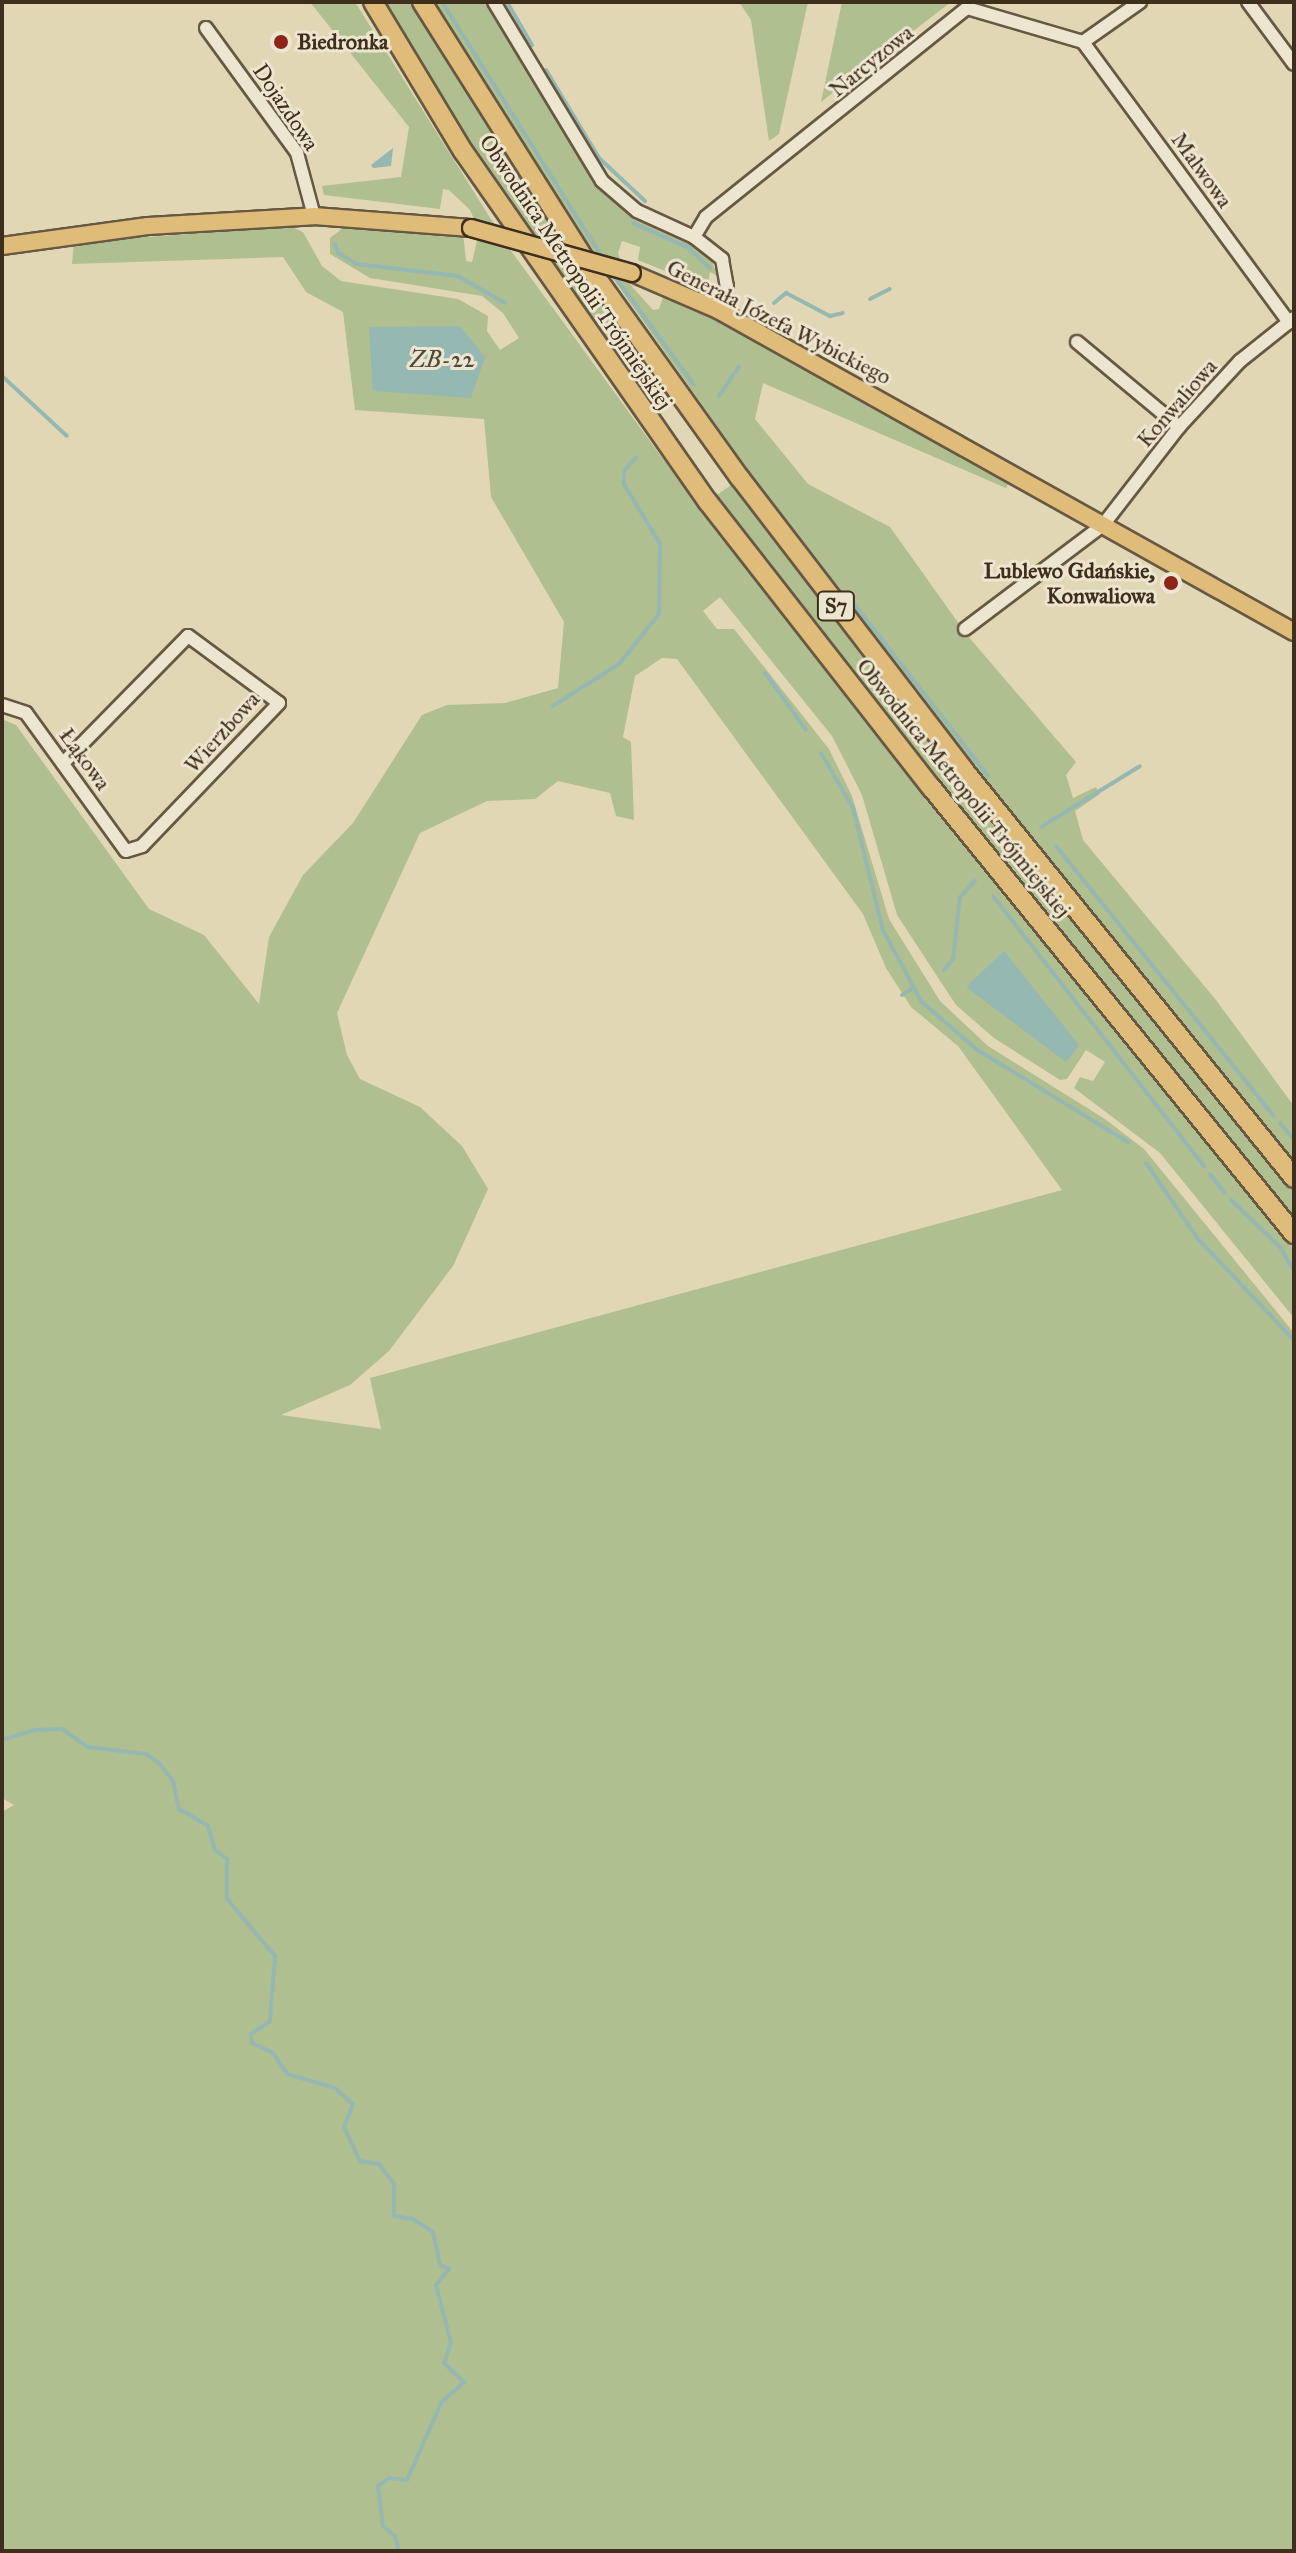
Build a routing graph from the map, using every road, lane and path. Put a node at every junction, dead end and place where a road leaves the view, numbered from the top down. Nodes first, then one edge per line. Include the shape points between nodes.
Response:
1 (373, 2) edge
2 (422, 2) edge
3 (494, 2) edge
4 (1140, 2) edge
5 (1248, 2) edge
6 (206, 28) dead end
7 (1083, 42) junction
8 (1294, 64) edge
9 (314, 216) junction
10 (694, 237) junction
11 (2, 246) edge
12 (718, 310) junction
13 (1292, 320) edge
14 (1077, 342) dead end
15 (1179, 427) junction
16 (1103, 525) junction
17 (965, 629) dead end
18 (1294, 632) edge
19 (2, 705) edge
20 (63, 763) junction
21 (126, 851) joint
22 (1294, 1178) edge
23 (1294, 1234) edge

1 - 23 highway, Obwodnica Metropolii Trójmiejskiej / S7 via 471,164 708,502 931,787
2 - 22 highway, Obwodnica Metropolii Trójmiejskiej / S7 via 593,273 740,478 963,769
3 - 10 street via 602,181 637,211
4 - 7 street
5 - 8 street
6 - 9 street, Dojazdowa via 297,153
7 - 10 street, Narcyzowa via 967,8 706,217
7 - 13 street, Malwowa
9 - 11 main road, Generała Józefa Wybickiego via 148,226
9 - 12 main road, Generała Józefa Wybickiego, bridge via 471,228 632,273
10 - 12 street via 722,259 728,276
12 - 16 main road, Generała Józefa Wybickiego
13 - 15 street, Konwaliowa via 1240,361
14 - 15 street
15 - 16 street, Konwaliowa
16 - 17 street, Konwaliowa
16 - 18 main road, Generała Józefa Wybickiego
19 - 20 street, Łąkowa via 23,709
20 - 21 street, Łąkowa
20 - 21 street, Wierzbowa via 188,636 279,703 142,846

